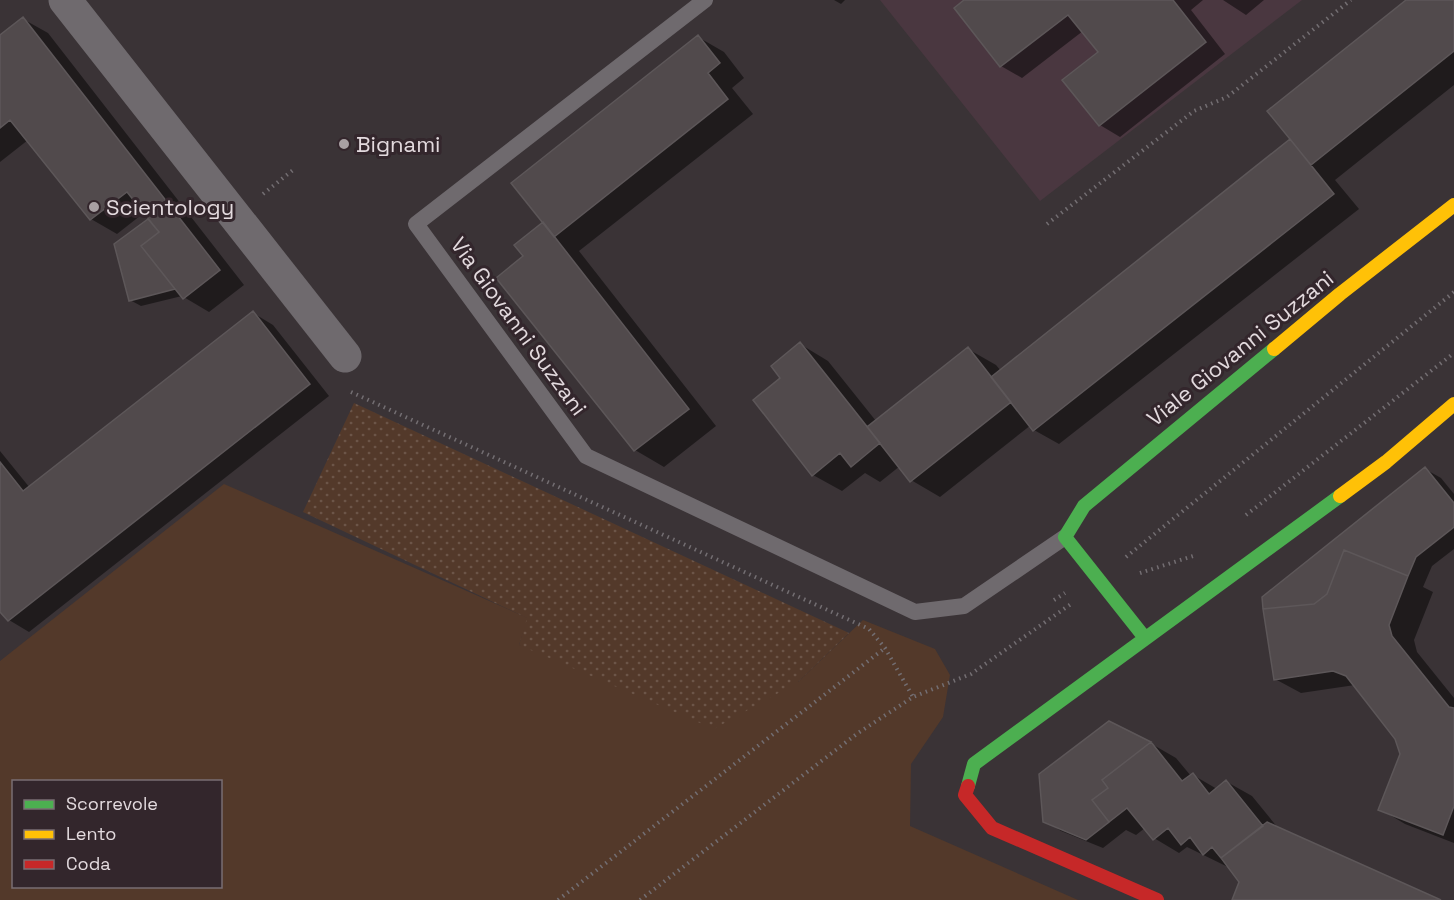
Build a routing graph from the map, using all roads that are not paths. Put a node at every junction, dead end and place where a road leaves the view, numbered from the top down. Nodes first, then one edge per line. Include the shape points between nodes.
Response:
1 (65, 0) edge
2 (705, 0) edge
3 (1454, 204) edge
4 (345, 356) road end
5 (1454, 404) edge
6 (1065, 537) junction
7 (915, 612) joint
8 (1145, 638) junction
9 (1157, 900) edge

1 - 4 street
2 - 7 lane, Via Giovanni Suzzani via 416,224 586,456
3 - 6 street, Viale Giovanni Suzzani via 1084,506
5 - 8 street via 1386,462
6 - 7 lane, Viale Giovanni Suzzani via 964,606
6 - 8 street
8 - 9 street via 974,764 965,795 992,828

